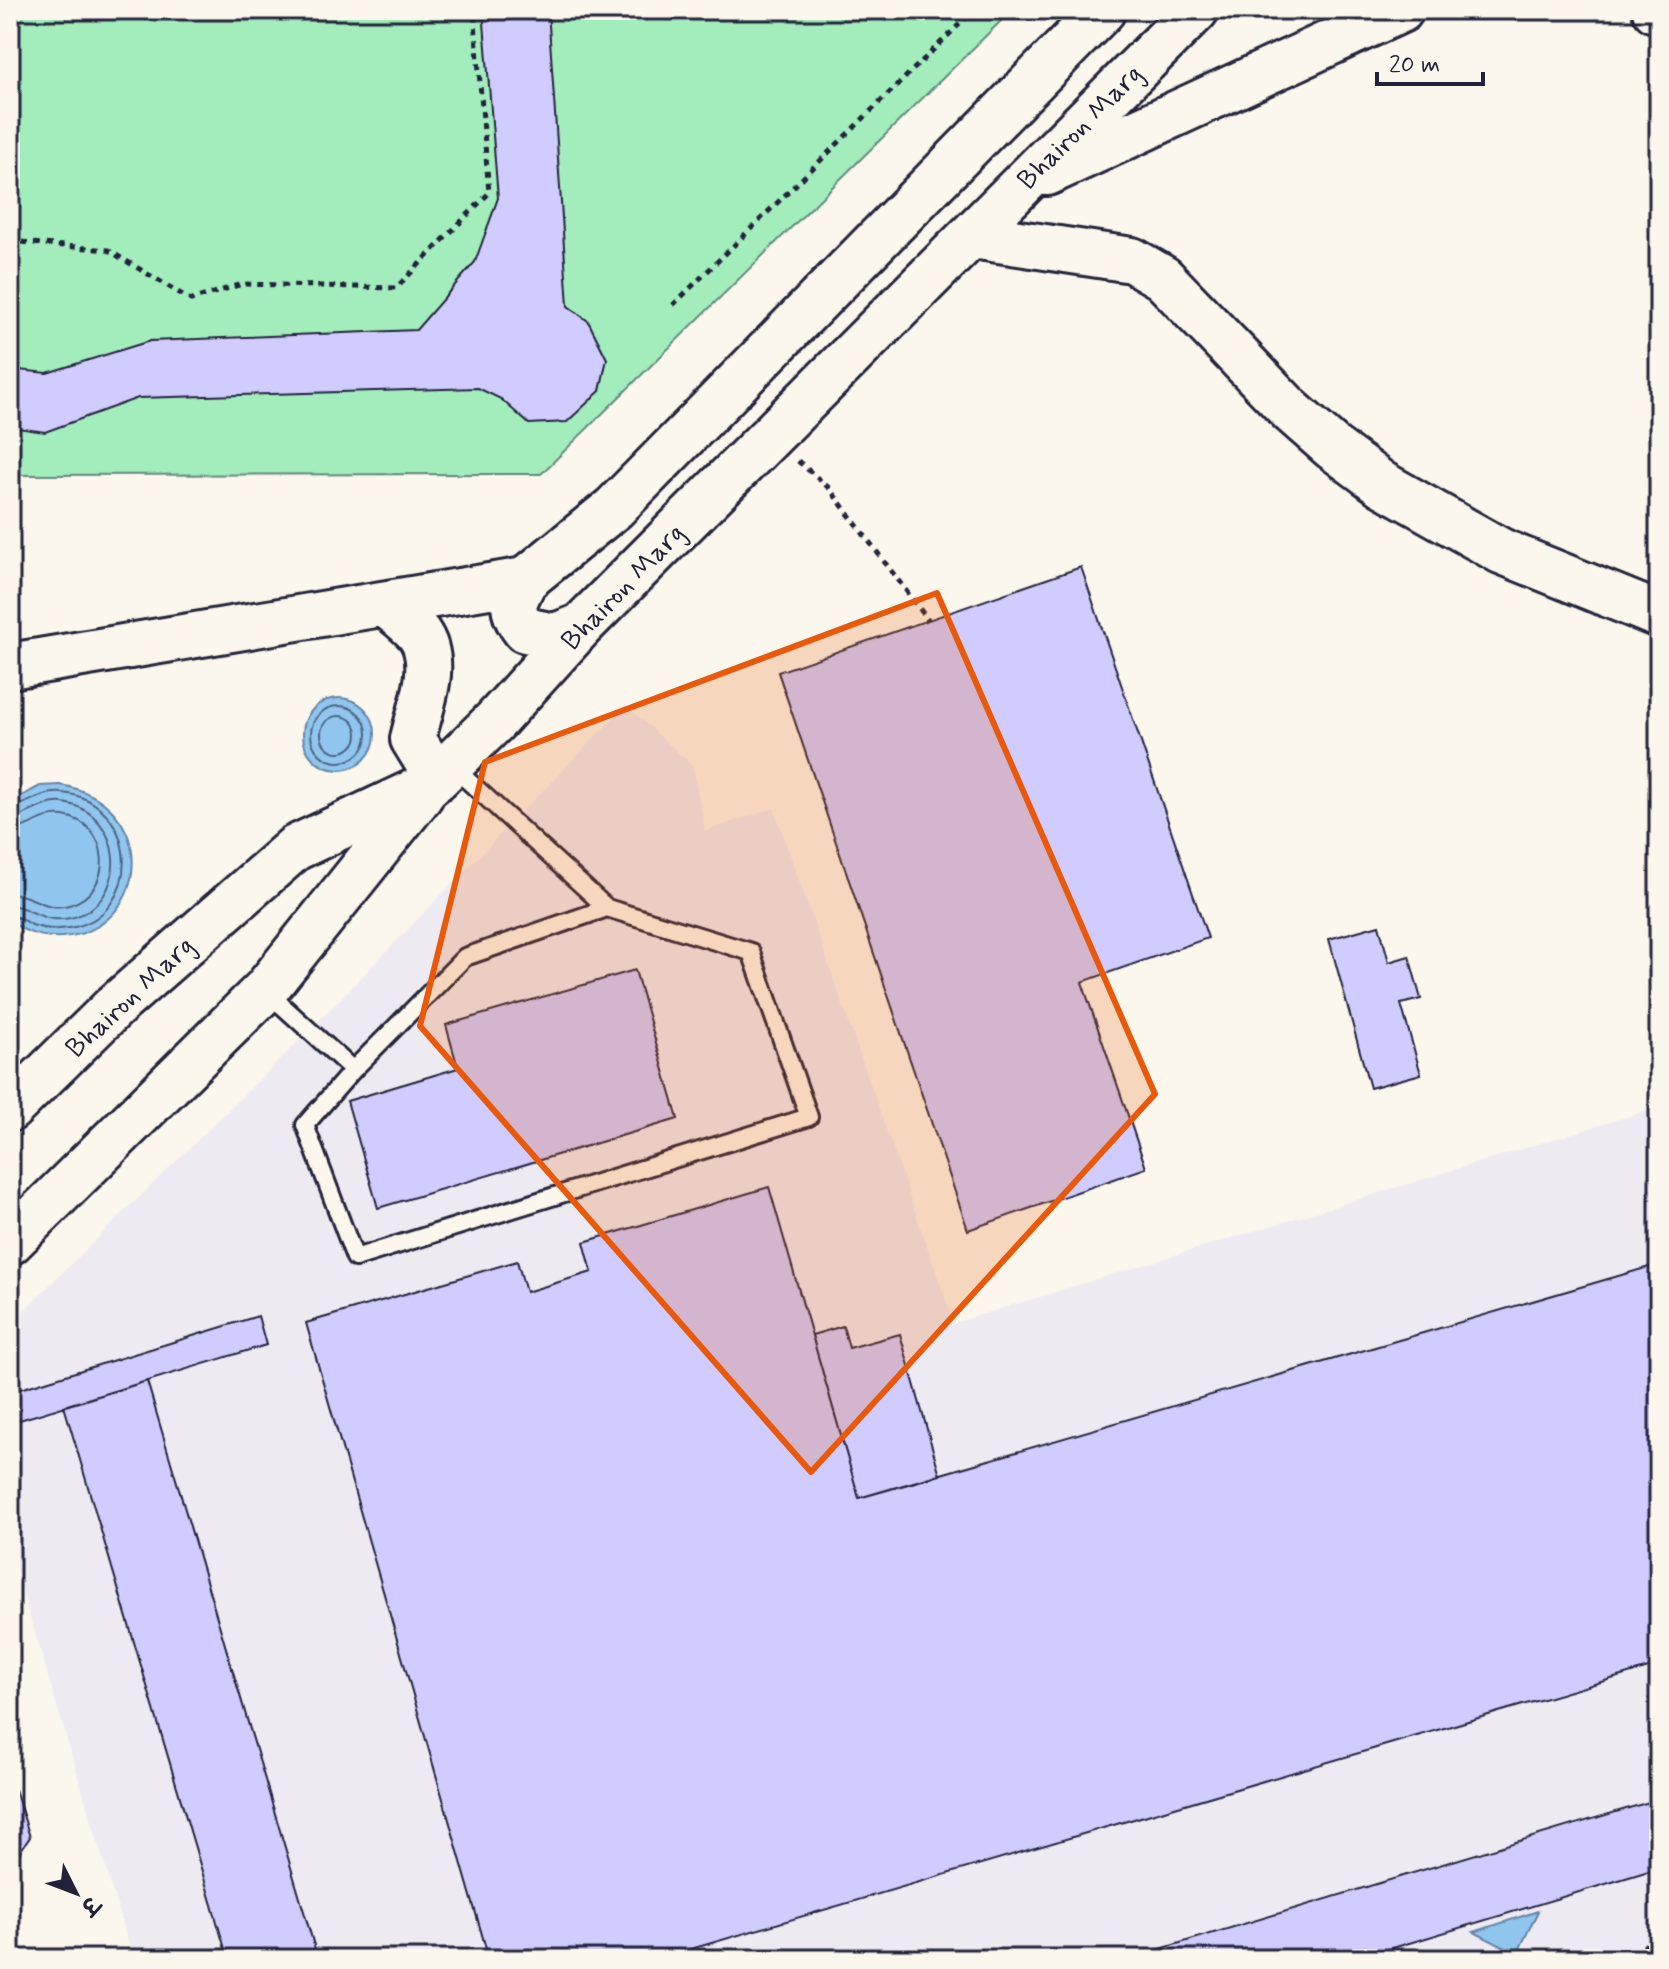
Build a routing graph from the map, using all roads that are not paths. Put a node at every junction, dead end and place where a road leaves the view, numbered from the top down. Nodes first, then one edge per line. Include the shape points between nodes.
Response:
1 (1103, 10) edge
2 (1196, 10) edge
3 (1401, 10) edge
4 (1018, 186) junction
5 (972, 236) junction
6 (525, 580) junction
7 (385, 604) junction
8 (1659, 615) edge
9 (581, 626) junction
10 (10, 666) edge
11 (438, 776) junction
12 (607, 908) junction
13 (265, 990) junction
14 (353, 1070) junction
15 (10, 1109) edge
16 (10, 1200) edge
17 (53, 1200) junction
18 (10, 1242) edge

1 - 6 main road via 614,508
2 - 4 main road, Bhairon Marg
3 - 4 main road
4 - 5 main road, Bhairon Marg
5 - 8 main road via 1132,260 1163,278 1290,410 1382,484 1501,551
5 - 9 main road, Bhairon Marg
6 - 7 main road
6 - 9 main road via 514,601 515,616 525,630 555,636
7 - 10 main road
7 - 11 main road via 426,647 429,671 413,739
9 - 11 main road, Bhairon Marg
11 - 12 lane
11 - 13 main road
11 - 15 main road, Bhairon Marg via 295,848 114,1007
12 - 14 lane via 465,957
12 - 14 lane via 751,952 809,1117 355,1258 305,1125
13 - 14 lane
13 - 17 main road
16 - 17 main road
17 - 18 main road

